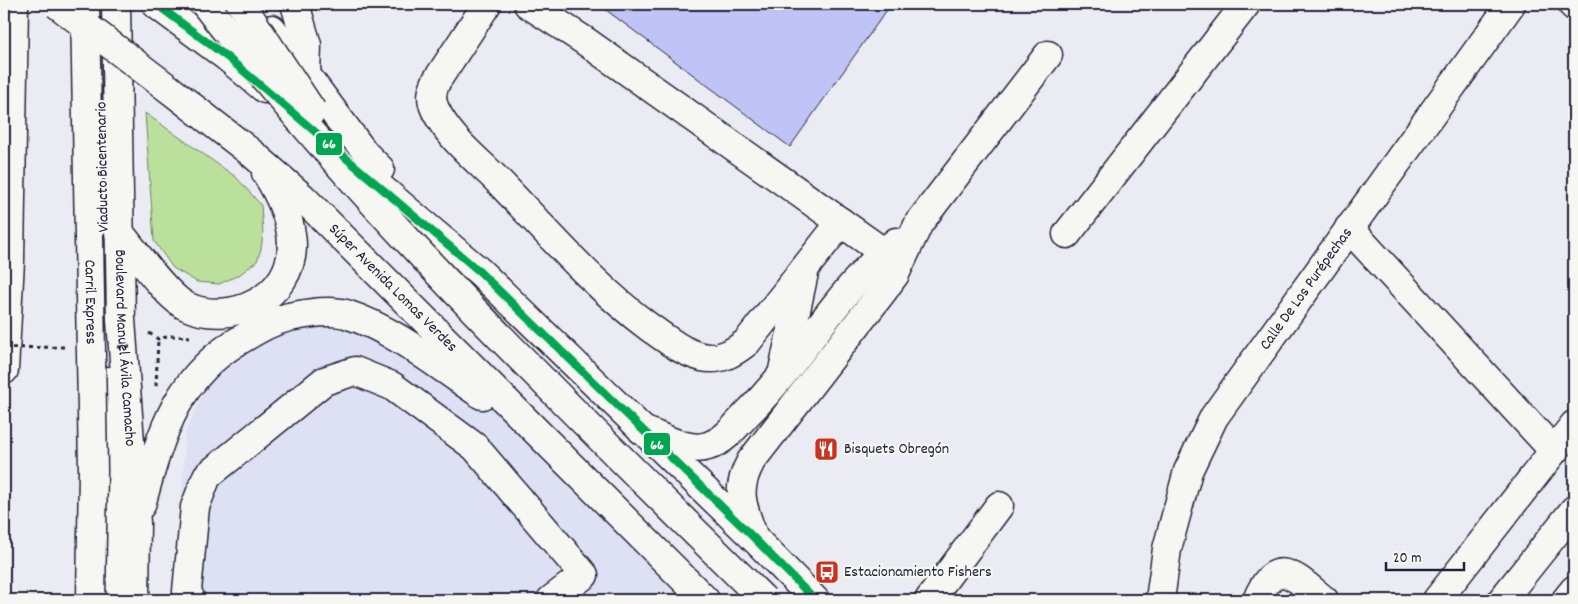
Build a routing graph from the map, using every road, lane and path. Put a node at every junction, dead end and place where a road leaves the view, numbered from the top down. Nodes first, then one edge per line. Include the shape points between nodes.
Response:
1 (14, 4) edge
2 (57, 4) edge
3 (77, 4) edge
4 (86, 4) edge
5 (100, 4) edge
6 (116, 4) edge
7 (205, 4) edge
8 (241, 4) edge
9 (254, 4) edge
10 (296, 4) edge
11 (487, 4) edge
12 (528, 4) edge
13 (1246, 4) edge
14 (158, 5) edge
15 (1501, 7) edge
16 (1048, 55) dead end
17 (306, 74) junction
18 (254, 155) junction
19 (841, 222) junction
20 (1350, 228) junction
21 (119, 232) junction
22 (1067, 234) dead end
23 (889, 263) junction
24 (806, 267) junction
25 (480, 272) junction
26 (158, 339) dead end
27 (220, 350) junction
28 (4, 370) edge
29 (781, 376) junction
30 (803, 397) junction
31 (1574, 425) edge
32 (532, 429) junction
33 (642, 430) junction
34 (1554, 450) junction
35 (999, 506) dead end
36 (1574, 510) edge
37 (136, 523) junction
38 (754, 538) junction
39 (1574, 590) edge
40 (80, 600) edge
41 (91, 600) edge
42 (108, 600) edge
43 (135, 600) edge
44 (191, 600) edge
45 (551, 600) edge
46 (705, 600) edge
47 (764, 600) edge
48 (782, 600) edge
49 (815, 600) edge
50 (929, 600) edge
51 (1160, 600) edge
52 (1257, 600) edge
53 (1324, 600) edge
54 (1437, 600) edge
55 (1502, 600) edge
56 (1566, 600) edge

1 - 28 main road via 10,261
2 - 18 main road, Súper Avenida Lomas Verdes, bridge
3 - 40 main road
4 - 41 main road, Carril Express, bridge via 94,470
5 - 42 main road, Viaducto Bicentenario via 108,381
6 - 21 main road, Boulevard Manuel Ávila Camacho
7 - 47 main road, bridge via 259,73 444,279
8 - 48 main road, bridge via 319,121 604,423
9 - 17 main road
10 - 17 main road via 307,45
11 - 24 main road via 436,80 432,90 436,110 454,138 584,272 626,310 676,347 702,357 719,358 746,342
12 - 19 main road
13 - 22 main road
14 - 25 main road via 227,57
15 - 20 main road, Calle De Los Purépechas
16 - 23 main road
17 - 25 main road via 365,154
18 - 21 main road via 277,190 286,213 292,246 285,274 262,301 246,309 222,314 185,305 172,296
18 - 32 main road, Súper Avenida Lomas Verdes via 302,197
19 - 23 main road
19 - 24 main road
20 - 34 main road
20 - 51 main road, Calle De Los Purépechas via 1214,417 1188,470 1167,550
21 - 37 main road, Boulevard Manuel Ávila Camacho via 121,320
23 - 29 main road via 856,282
23 - 30 main road
24 - 29 main road
25 - 33 main road
26 - 27 path via 194,337
27 - 32 main road via 271,321 308,314 343,313 383,328
27 - 37 main road via 191,383 172,412 155,454
29 - 30 main road
29 - 33 main road via 724,438 706,447 687,446
30 - 38 main road via 750,461 742,477 740,496
31 - 34 main road
32 - 46 main road, Súper Avenida Lomas Verdes
33 - 38 main road
34 - 54 main road
35 - 50 main road
36 - 55 main road
37 - 43 main road, Boulevard Manuel Ávila Camacho
38 - 49 main road
39 - 56 main road
44 - 45 main road via 187,591 195,507 207,476 324,381 355,371 392,386 475,447 584,575
52 - 53 main road via 1271,576 1282,572 1293,576

